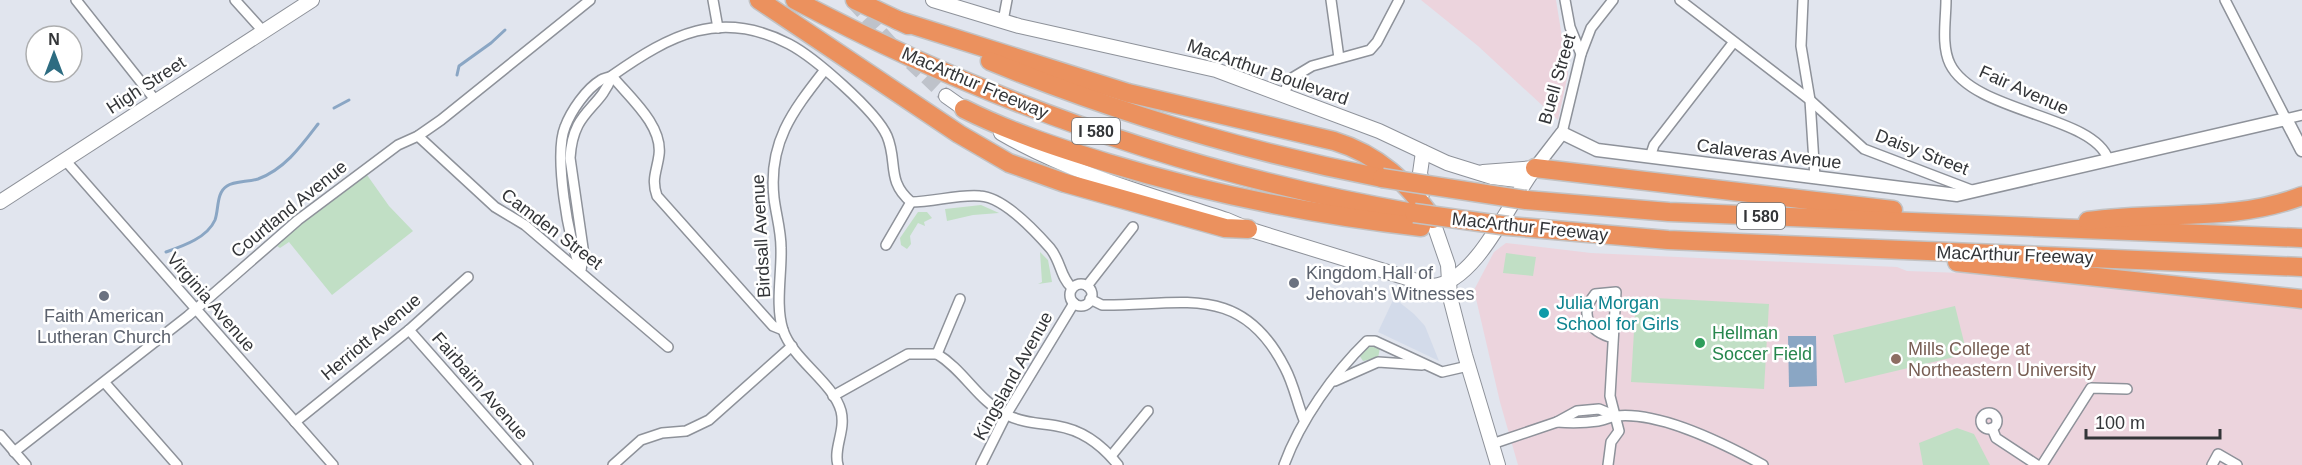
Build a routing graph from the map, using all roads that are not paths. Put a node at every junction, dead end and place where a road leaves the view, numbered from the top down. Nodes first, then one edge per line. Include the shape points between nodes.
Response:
1 (76, 0) edge
2 (234, 0) edge
3 (312, 0) edge
4 (590, 0) edge
5 (713, 0) edge
6 (759, 0) edge
7 (795, 0) edge
8 (855, 0) edge
9 (933, 0) edge
10 (1007, 0) edge
11 (1331, 0) edge
12 (1399, 0) edge
13 (1565, 0) edge
14 (1613, 0) edge
15 (1680, 0) edge
16 (1803, 0) edge
17 (1946, 0) edge
18 (2225, 0) edge
19 (897, 20) junction
20 (1002, 21) junction
21 (718, 28) junction
22 (262, 31) junction
23 (1733, 43) junction
24 (1581, 54) junction
25 (1339, 58) junction
26 (824, 71) junction
27 (612, 76) junction
28 (1283, 94) junction
29 (946, 96) tunnel mouth
30 (1810, 100) junction
31 (156, 101) junction
32 (964, 109) junction
33 (2302, 115) edge
34 (2286, 119) junction
35 (1562, 133) junction
36 (418, 136) junction
37 (2302, 150) edge
38 (1423, 152) junction
39 (1650, 157) junction
40 (2108, 159) junction
41 (65, 160) junction
42 (1530, 174) junction
43 (1815, 178) junction
44 (1976, 192) junction
45 (2302, 196) edge
46 (0, 202) edge
47 (911, 202) junction
48 (1422, 220) junction
49 (1995, 225) junction
50 (1133, 227) dead end
51 (2042, 227) junction
52 (1248, 229) junction
53 (2302, 238) edge
54 (886, 245) dead end
55 (1908, 250) junction
56 (2302, 267) edge
57 (580, 269) junction
58 (468, 277) dead end
59 (1449, 280) junction
60 (1087, 286) junction
61 (1072, 288) junction
62 (960, 299) dead end
63 (1090, 299) junction
64 (2302, 299) edge
65 (1074, 303) junction
66 (195, 309) junction
67 (408, 330) junction
68 (783, 330) junction
69 (1613, 338) junction
70 (792, 346) junction
71 (669, 347) dead end
72 (1390, 347) junction
73 (1355, 352) junction
74 (938, 354) junction
75 (1385, 362) junction
76 (1423, 365) junction
77 (1468, 366) junction
78 (1364, 367) junction
79 (1333, 382) junction
80 (105, 383) junction
81 (2127, 389) dead end
82 (833, 396) junction
83 (1149, 411) dead end
84 (1006, 415) junction
85 (1616, 416) junction
86 (1304, 420) junction
87 (295, 422) junction
88 (1992, 428) dead end
89 (0, 435) edge
90 (1492, 444) junction
91 (15, 452) junction
92 (1111, 456) junction
93 (834, 464) edge
94 (26, 465) edge
95 (177, 465) edge
96 (333, 465) edge
97 (528, 465) edge
98 (613, 465) edge
99 (981, 465) edge
100 (1118, 465) edge
101 (1284, 465) edge
102 (1498, 465) edge
103 (1608, 465) edge
104 (1763, 465) edge
105 (2037, 465) edge
106 (2042, 465) edge
107 (2212, 465) edge
108 (2237, 465) edge

1 - 31 street
2 - 22 street
3 - 22 main road, High Street
4 - 36 street, Courtland Avenue
5 - 21 street
6 - 52 highway via 958,134 1009,163 1213,225
7 - 48 highway, MacArthur Freeway / I 580 via 917,60 1108,135 1262,181
8 - 19 highway, MacArthur Freeway / I 580
9 - 20 main road, MacArthur Boulevard
10 - 20 street
11 - 25 street
12 - 25 street via 1370,50
13 - 24 street
14 - 24 street, Buell Street via 1591,28
15 - 23 street, Daisy Street
16 - 30 street via 1801,46
17 - 40 street, Fair Avenue via 1947,53 1960,78 1978,91 2085,136 2104,149
18 - 34 street
19 - 48 highway via 1139,96 1357,149 1394,173
19 - 49 highway, MacArthur Freeway / I 580, bridge via 993,62 1152,120 1263,152 1382,178 1527,200 1669,212
20 - 28 main road, MacArthur Boulevard via 1187,61
21 - 26 street via 777,38
21 - 27 street via 687,32 664,41
22 - 31 main road, High Street
23 - 30 street, Daisy Street
23 - 39 street via 1654,145
24 - 35 street, Buell Street
25 - 28 street via 1298,73
26 - 47 street via 881,123 892,153 897,189
26 - 68 street, Birdsall Avenue via 786,123 776,147 772,174 781,237
27 - 57 street via 600,81 576,107 561,138 573,254
27 - 68 street via 655,131 660,154 652,181 657,196 773,326
28 - 38 main road, MacArthur Boulevard
29 - 32 main road
30 - 43 street
30 - 44 street, Daisy Street via 1864,149
31 - 41 main road, High Street
32 - 48 highway via 1041,142 1161,179 1283,206
32 - 52 main road via 1013,140 1065,165
33 - 34 street, Daisy Street
34 - 37 street
34 - 40 street, Daisy Street
35 - 39 street, Calaveras Avenue via 1597,150
35 - 42 street, Buell Street
36 - 57 street, Camden Street via 495,207 525,225
36 - 66 street, Courtland Avenue via 398,145 297,220
38 - 42 main road via 1461,168
38 - 48 main road
39 - 43 street, Calaveras Avenue
40 - 44 street, Daisy Street
41 - 46 main road, High Street
41 - 66 street, Virginia Avenue
42 - 49 highway
42 - 59 main road, Buell Street via 1479,256
43 - 44 street, Calaveras Avenue via 1958,195
45 - 51 highway via 2243,212 2122,216
47 - 54 street
47 - 61 street via 978,195 995,199 1058,257 1065,282
48 - 55 highway, MacArthur Freeway / I 580, bridge via 1668,240
48 - 59 main road via 1448,265
49 - 51 highway, MacArthur Freeway / I 580
50 - 60 street
51 - 53 highway, MacArthur Freeway / I 580
52 - 59 main road via 1433,286
55 - 56 highway, MacArthur Freeway / I 580
55 - 64 highway via 1969,265
57 - 71 street, Camden Street
58 - 67 street, Herriott Avenue
59 - 77 main road
60 - 61 street
60 - 63 street
61 - 65 street via 1070,298
62 - 74 street
63 - 65 street via 1083,305
63 - 86 street via 1102,305 1197,302 1221,307 1246,320 1276,352
65 - 84 street, Kingsland Avenue
66 - 80 street, Courtland Avenue
66 - 87 street, Virginia Avenue
67 - 87 street, Herriott Avenue
67 - 97 street, Fairbairn Avenue
68 - 70 street, Birdsall Avenue
69 - 69 street via 1616,292 1595,294 1586,315 1596,332
69 - 85 street via 1610,396
70 - 82 street, Birdsall Avenue
70 - 98 street via 709,420 686,431 646,438
72 - 73 street via 1371,340
72 - 75 street
72 - 76 street
73 - 78 street
73 - 79 street
74 - 82 street via 908,354
74 - 84 street
75 - 76 street
75 - 78 street
76 - 77 street via 1446,372
77 - 90 main road
78 - 79 street
79 - 86 street
80 - 91 street, Courtland Avenue
80 - 95 street
81 - 106 street via 2091,388
82 - 93 street, Birdsall Avenue via 843,422
83 - 92 street
84 - 92 street via 1073,430
84 - 99 street, Kingsland Avenue
85 - 90 street via 1599,408 1569,413 1557,422
85 - 103 street via 1618,431 1611,442
85 - 104 street via 1644,418 1696,434
86 - 101 street
87 - 96 street, Virginia Avenue
88 - 105 street via 1996,438
89 - 91 street
90 - 102 main road
91 - 94 street
92 - 100 street
107 - 108 street via 2218,454

